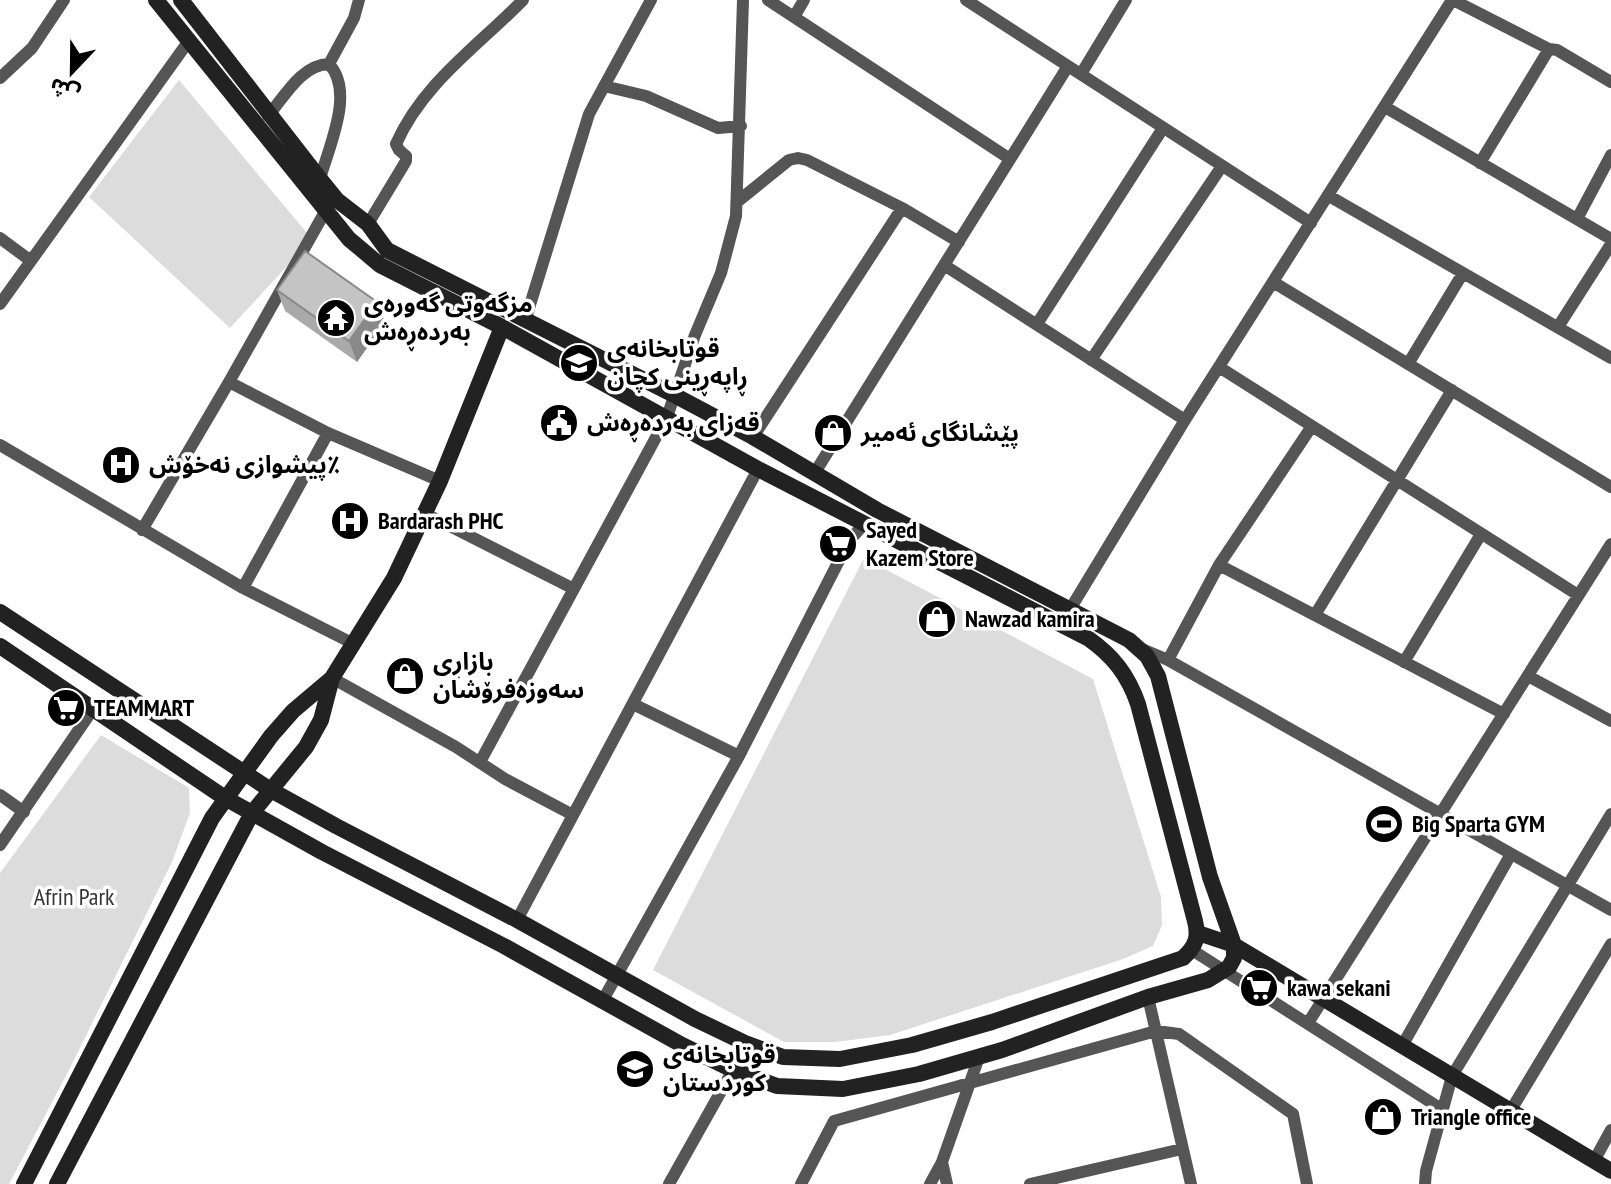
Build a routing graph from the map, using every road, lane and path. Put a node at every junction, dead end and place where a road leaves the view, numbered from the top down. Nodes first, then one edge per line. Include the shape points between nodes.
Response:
1 (64, 0) edge
2 (156, 0) edge
3 (181, 0) edge
4 (359, 0) edge
5 (523, 0) edge
6 (651, 0) edge
7 (743, 0) edge
8 (768, 0) edge
9 (804, 0) edge
10 (966, 0) edge
11 (1126, 0) edge
12 (1453, 0) edge
13 (794, 17) junction
14 (188, 42) junction
15 (1549, 49) junction
16 (329, 64) junction
17 (1068, 66) junction
18 (1081, 74) junction
19 (0, 78) edge
20 (1611, 82) edge
21 (604, 86) junction
22 (1385, 107) junction
23 (268, 116) junction
24 (741, 126) junction
25 (1163, 128) junction
26 (1611, 155) edge
27 (1010, 159) junction
28 (1480, 163) junction
29 (1222, 166) junction
30 (320, 179) junction
31 (1329, 196) junction
32 (737, 202) junction
33 (902, 208) junction
34 (326, 210) junction
35 (1577, 219) junction
36 (1311, 223) junction
37 (368, 224) junction
38 (0, 238) edge
39 (959, 242) junction
40 (1611, 242) edge
41 (31, 261) junction
42 (944, 265) junction
43 (1463, 273) junction
44 (1273, 282) junction
45 (0, 304) edge
46 (525, 321) junction
47 (1037, 324) junction
48 (502, 327) junction
49 (1558, 327) junction
50 (1611, 358) edge
51 (1091, 360) junction
52 (1408, 364) junction
53 (1219, 367) junction
54 (229, 382) junction
55 (1452, 390) junction
56 (674, 395) junction
57 (667, 417) junction
58 (1185, 420) junction
59 (1312, 426) junction
60 (328, 433) junction
61 (753, 437) junction
62 (0, 445) edge
63 (758, 469) junction
64 (814, 474) junction
65 (440, 481) junction
66 (1398, 481) junction
67 (1611, 487) edge
68 (426, 514) junction
69 (864, 524) junction
70 (142, 530) junction
71 (1481, 534) junction
72 (1611, 544) edge
73 (1219, 565) junction
74 (243, 588) junction
75 (574, 589) junction
76 (1578, 595) junction
77 (1069, 611) junction
78 (0, 612) edge
79 (1315, 615) junction
80 (354, 644) junction
81 (0, 646) edge
82 (1140, 648) junction
83 (1168, 660) junction
84 (1404, 662) junction
85 (1528, 676) junction
86 (332, 678) junction
87 (633, 704) junction
88 (93, 709) junction
89 (1504, 714) junction
90 (1611, 721) edge
91 (739, 756) junction
92 (480, 762) junction
93 (244, 772) junction
94 (269, 789) junction
95 (0, 795) edge
96 (225, 798) junction
97 (24, 812) junction
98 (252, 813) junction
99 (1441, 814) junction
100 (1611, 814) edge
101 (573, 815) junction
102 (0, 845) edge
103 (1511, 854) junction
104 (1568, 886) junction
105 (1611, 910) edge
106 (517, 920) junction
107 (1198, 933) junction
108 (1611, 944) edge
109 (1234, 945) junction
110 (1192, 950) junction
111 (1225, 971) junction
112 (617, 975) junction
113 (1148, 997) junction
114 (1323, 999) junction
115 (603, 1000) junction
116 (1308, 1023) junction
117 (1156, 1031) junction
118 (1402, 1046) junction
119 (979, 1057) junction
120 (733, 1070) junction
121 (1452, 1076) junction
122 (972, 1081) junction
123 (1443, 1110) junction
124 (1511, 1110) junction
125 (1611, 1130) edge
126 (1182, 1149) junction
127 (1594, 1161) junction
128 (942, 1162) junction
129 (1611, 1171) edge
130 (24, 1184) edge
131 (57, 1184) edge
132 (669, 1184) edge
133 (801, 1184) edge
134 (930, 1184) edge
135 (947, 1184) edge
136 (1030, 1184) edge
137 (1191, 1184) edge
138 (1307, 1184) edge
139 (1425, 1184) edge

1 - 19 street via 32,48
2 - 14 main road
3 - 23 main road
4 - 16 street
5 - 37 street via 426,94 396,144 406,161
6 - 21 street
7 - 24 street
8 - 13 street
9 - 13 street
10 - 17 street
11 - 18 street
12 - 15 street
12 - 22 street
13 - 27 street
14 - 34 main road
14 - 41 street
15 - 20 street
15 - 28 street
16 - 23 street via 304,72
16 - 30 street via 340,80 342,97
17 - 18 street
17 - 27 street
18 - 25 street
21 - 24 street via 646,96 718,128
21 - 46 street via 589,114
22 - 28 street
22 - 31 street
23 - 30 main road
24 - 32 street
25 - 29 street
25 - 47 street
26 - 35 street
27 - 39 street
28 - 35 street
29 - 36 street
29 - 51 street
30 - 37 main road
31 - 36 street
31 - 43 street
32 - 33 street via 798,158
32 - 56 street via 721,273
33 - 39 street
33 - 61 street
34 - 48 main road via 380,265
34 - 54 street
35 - 40 street
36 - 44 street
37 - 46 main road via 387,250
38 - 41 street
39 - 42 street
40 - 49 street
41 - 45 street
42 - 47 street
42 - 64 street
43 - 49 street
43 - 52 street
44 - 52 street
44 - 53 street
46 - 56 main road
47 - 51 street
48 - 57 main road
48 - 65 main road
49 - 50 street
51 - 58 street
52 - 55 street
53 - 58 street
53 - 59 street
54 - 60 street
54 - 70 street
55 - 66 street
55 - 67 street
56 - 57 street
56 - 61 main road
57 - 63 main road
57 - 75 street
58 - 77 street
59 - 66 street
59 - 73 street
60 - 65 street
60 - 74 street
61 - 64 main road
62 - 70 street
63 - 69 main road
63 - 87 street
64 - 77 main road
65 - 68 main road
66 - 71 street
66 - 79 street
68 - 75 street
68 - 80 main road
69 - 91 street via 849,541
69 - 107 main road via 1089,639 1115,660 1138,704
70 - 74 street
71 - 76 street
71 - 84 street
72 - 76 street
73 - 79 street
73 - 83 street
74 - 80 street
75 - 92 street
76 - 85 street
77 - 82 main road
78 - 93 main road
79 - 84 street
80 - 86 main road
81 - 88 main road
82 - 83 street
82 - 109 main road via 1158,676 1210,877
83 - 99 street
84 - 89 street
85 - 89 street
85 - 90 street
86 - 92 street
86 - 93 main road via 293,711
86 - 94 main road via 321,720 306,747
87 - 91 street
87 - 101 street
88 - 96 main road
88 - 97 street
89 - 99 street
91 - 112 street
92 - 101 street
93 - 94 main road
93 - 96 main road
94 - 98 main road
94 - 106 main road
95 - 97 street
96 - 98 main road
96 - 130 main road
97 - 102 street
98 - 115 main road
98 - 131 main road
99 - 103 street
99 - 114 street
100 - 104 street
101 - 106 street
103 - 104 street
103 - 118 street
104 - 105 street
104 - 121 street
106 - 112 main road
107 - 109 main road
107 - 110 main road
108 - 124 street
109 - 111 main road via 1234,958
109 - 114 main road
110 - 111 street
110 - 112 main road via 1183,958 992,1022 840,1059 783,1057 745,1043
111 - 113 main road
111 - 116 street
112 - 115 street
113 - 117 street
113 - 119 main road
114 - 116 street
114 - 118 main road
115 - 120 main road
116 - 123 street
117 - 122 street
117 - 126 street
117 - 138 street via 1179,1034 1293,1114
118 - 121 main road
119 - 120 main road via 843,1089 777,1086
119 - 122 street
120 - 132 street
121 - 123 street
121 - 124 main road
122 - 128 street
122 - 133 street via 834,1121
123 - 139 street
124 - 127 main road
125 - 127 street
126 - 136 street
126 - 137 street
127 - 129 main road
128 - 134 street
128 - 135 street

